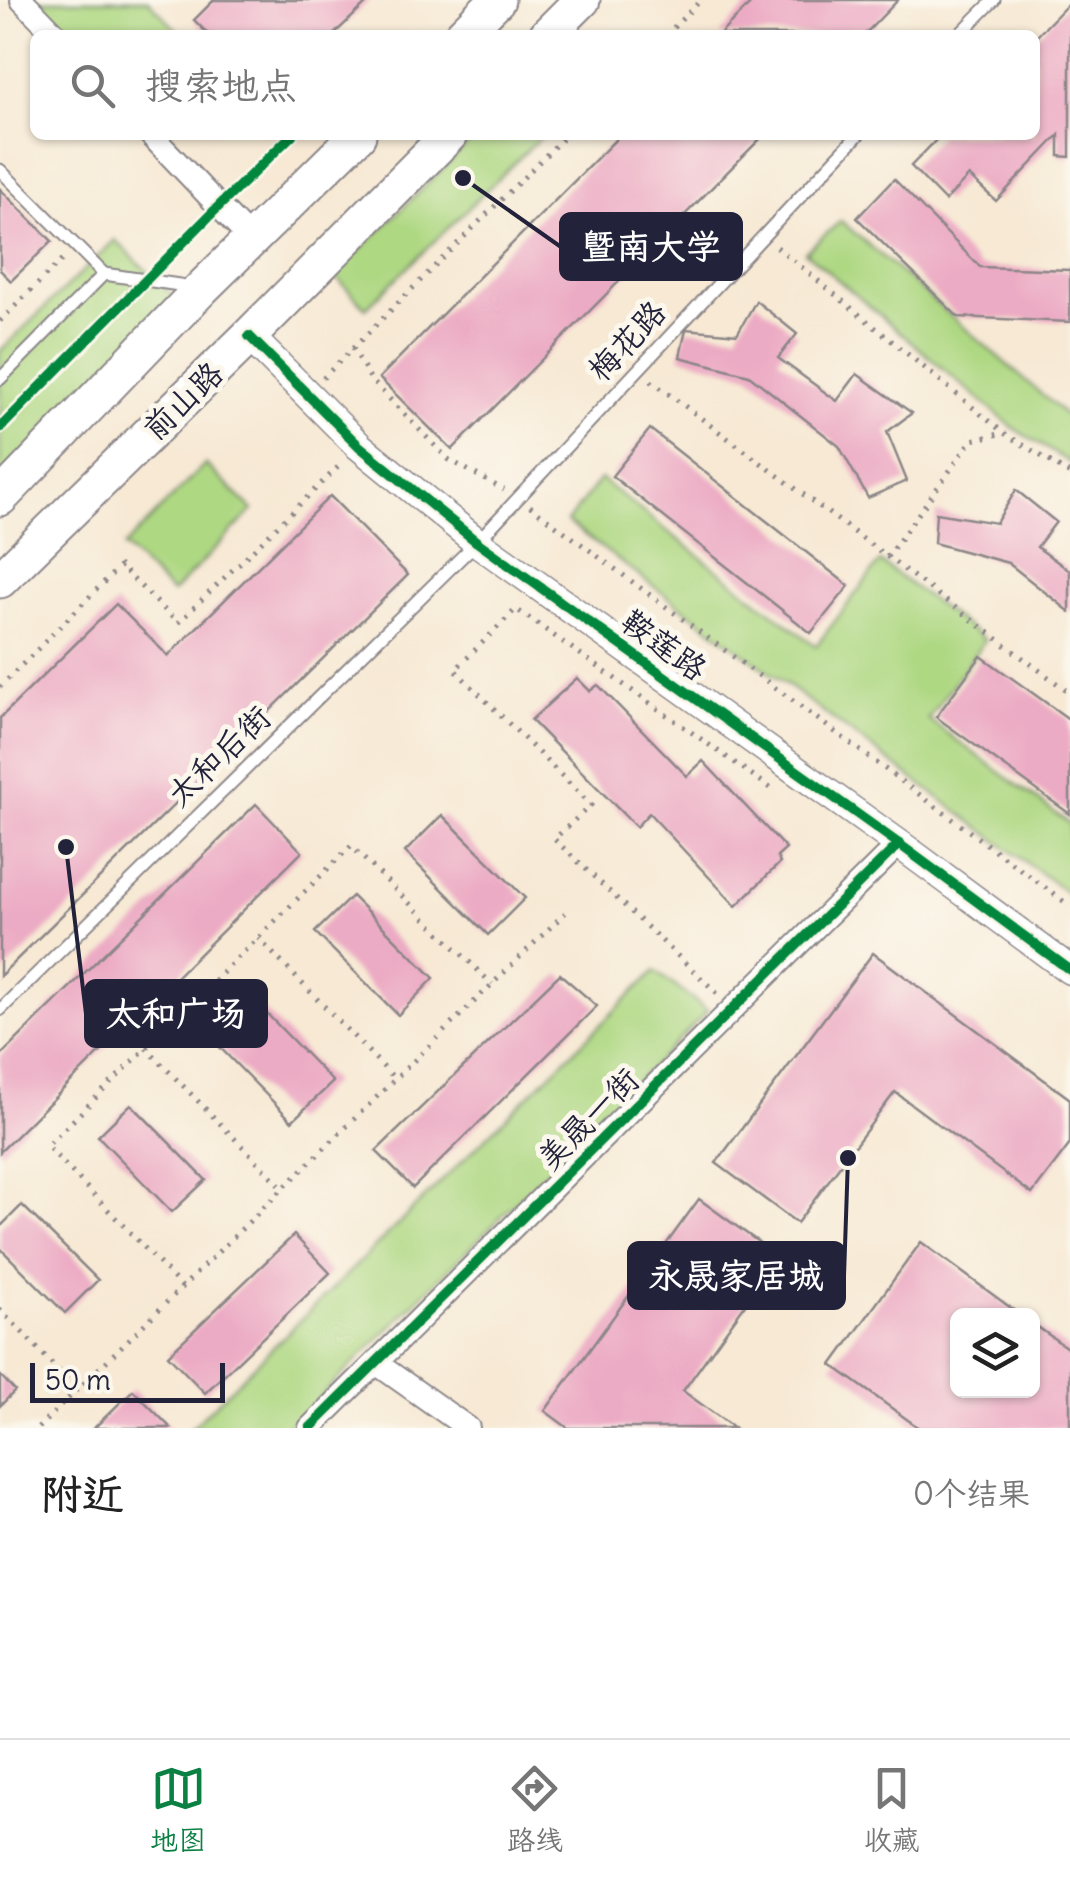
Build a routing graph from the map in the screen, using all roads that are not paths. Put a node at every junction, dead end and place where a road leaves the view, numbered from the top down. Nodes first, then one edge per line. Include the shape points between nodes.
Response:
1 (22, 0) edge
2 (497, 0) edge
3 (582, 0) edge
4 (994, 0) edge
5 (51, 30) edge
6 (467, 30) edge
7 (553, 30) edge
8 (964, 30) edge
9 (156, 140) edge
10 (353, 140) edge
11 (443, 140) edge
12 (853, 140) edge
13 (0, 170) edge
14 (251, 240) junction
15 (104, 274) junction
16 (202, 288) junction
17 (249, 336) junction
18 (0, 379) edge
19 (0, 498) edge
20 (477, 542) junction
21 (0, 580) edge
22 (899, 844) junction
23 (1070, 970) edge
24 (0, 1010) edge
25 (376, 1362) junction
26 (310, 1428) edge
27 (468, 1428) edge

1 - 5 street
2 - 6 main road
3 - 7 main road
4 - 8 lane
9 - 14 street
10 - 14 main road, 前山路
11 - 17 main road, 前山路
12 - 20 lane, 梅花路
13 - 15 lane
14 - 16 main road, 前山路
15 - 16 lane
15 - 18 lane
16 - 19 main road, 前山路
17 - 20 street, 鞍莲路 via 360,446
17 - 21 main road, 前山路
20 - 22 street, 鞍莲路
20 - 24 lane, 太和后街
22 - 23 street, 鞍莲路
22 - 25 street, 美晟一街
25 - 26 street, 美晟一街
25 - 27 street

